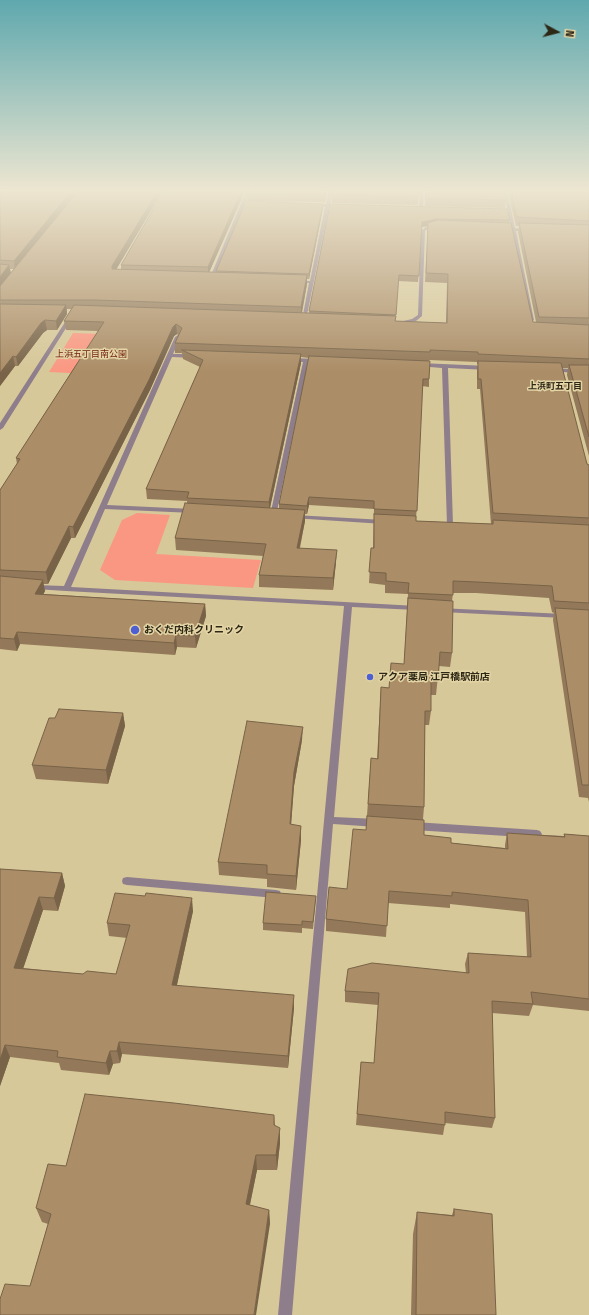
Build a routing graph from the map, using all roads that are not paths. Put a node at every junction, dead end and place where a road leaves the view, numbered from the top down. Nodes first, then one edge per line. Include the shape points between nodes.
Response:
1 (223, 250) edge
2 (319, 250) edge
3 (423, 250) edge
4 (518, 250) edge
5 (203, 279) edge
6 (211, 279) junction
7 (219, 279) edge
8 (289, 282) edge
9 (312, 282) junction
10 (67, 313) edge
11 (296, 320) edge
12 (304, 320) junction
13 (311, 320) edge
14 (392, 323) edge
15 (534, 329) edge
16 (178, 338) edge
17 (170, 355) junction
18 (202, 356) edge
19 (284, 359) edge
20 (306, 360) junction
21 (321, 361) edge
22 (414, 365) edge
23 (444, 366) junction
24 (492, 368) edge
25 (546, 370) edge
26 (562, 370) junction
27 (589, 372) edge
28 (564, 378) edge
29 (0, 428) edge
30 (103, 507) junction
31 (199, 512) edge
32 (280, 516) edge
33 (288, 517) edge
34 (388, 522) edge
35 (442, 525) edge
36 (450, 525) junction
37 (457, 526) edge
38 (29, 586) edge
39 (66, 589) junction
40 (348, 605) junction
41 (573, 617) edge
42 (328, 820) junction
43 (390, 824) edge
44 (406, 825) edge
45 (537, 834) edge
46 (127, 881) dead end
47 (283, 894) edge
48 (285, 1315) edge

1 - 6 street
2 - 9 street
3 - 14 street via 420,316 410,322
4 - 15 street
5 - 6 street
6 - 7 street
8 - 9 street
9 - 12 street
10 - 29 street via 73,313
11 - 12 street
12 - 13 street
16 - 17 street
17 - 18 street
17 - 30 street
19 - 20 street
20 - 21 street
20 - 32 street via 269,516
22 - 23 street
23 - 24 street
23 - 36 street
25 - 26 street
26 - 27 street
26 - 28 street
30 - 31 street
30 - 39 street
33 - 34 street
35 - 36 street
36 - 37 street
38 - 39 street
39 - 40 street
40 - 41 street
40 - 42 street
42 - 43 street
42 - 48 street via 318,897
44 - 45 street
46 - 47 street

